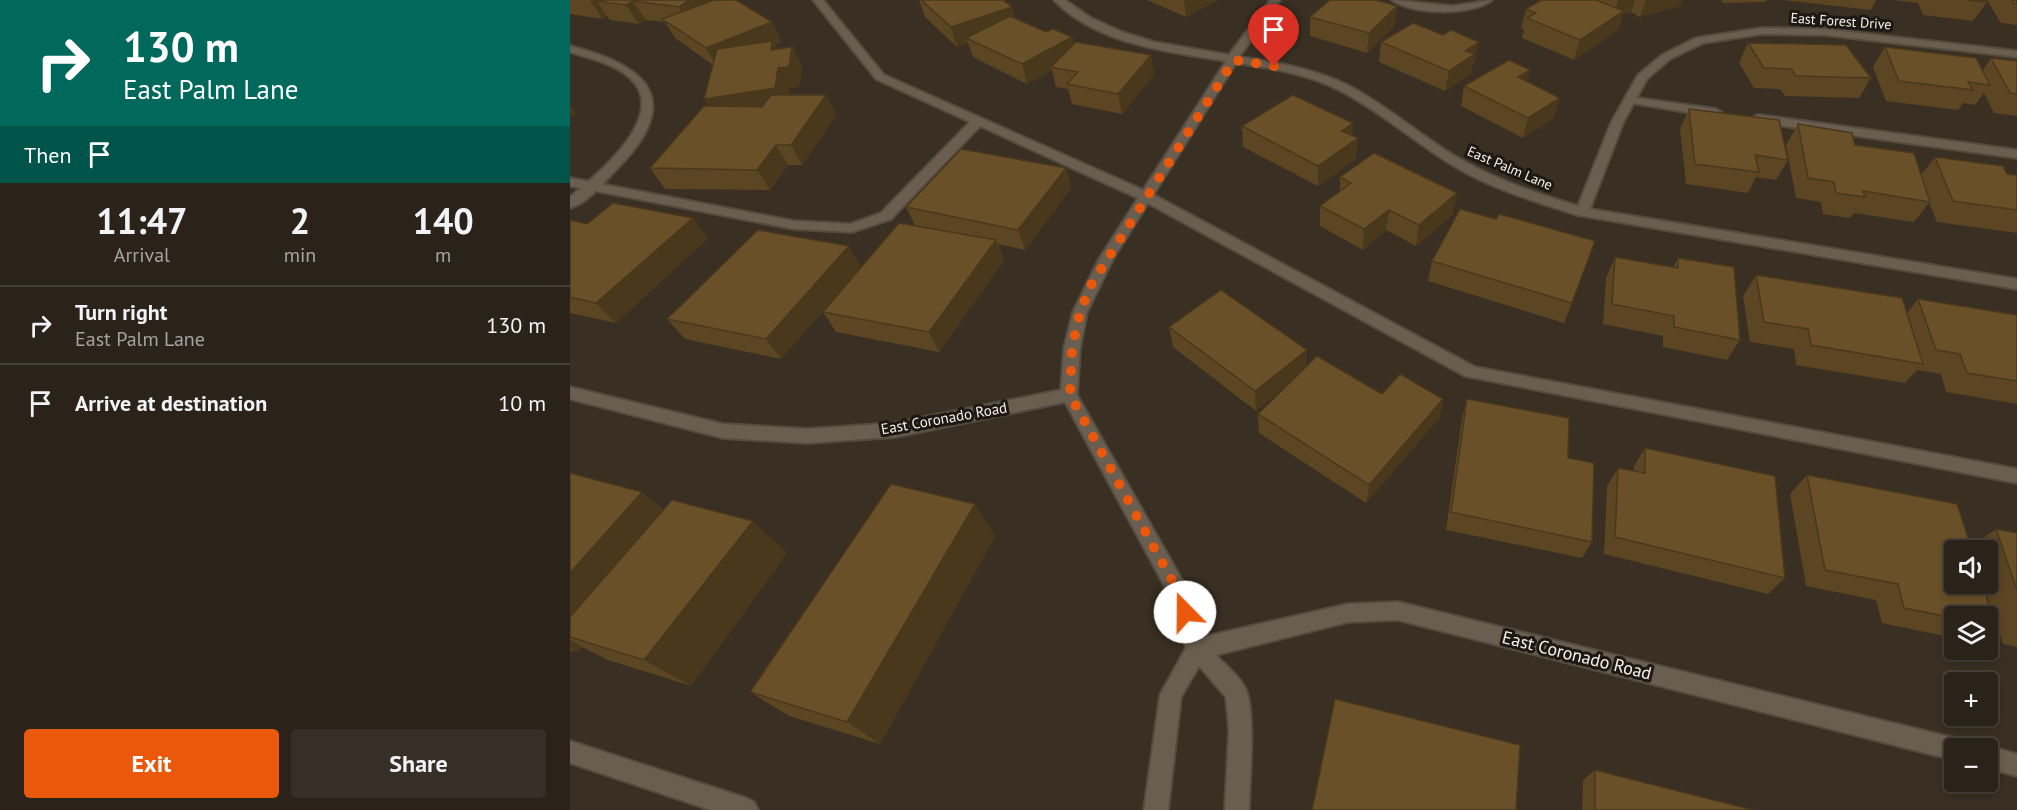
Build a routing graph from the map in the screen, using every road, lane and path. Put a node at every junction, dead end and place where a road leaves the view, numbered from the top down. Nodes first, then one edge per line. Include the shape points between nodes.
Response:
1 (818, 0) edge
2 (1059, 0) edge
3 (1275, 0) edge
4 (1397, 0) edge
5 (1487, 0) edge
6 (570, 49) edge
7 (2017, 54) edge
8 (1234, 60) junction
9 (1630, 100) junction
10 (1724, 114) edge
11 (1747, 117) edge
12 (978, 122) junction
13 (2017, 154) edge
14 (570, 182) edge
15 (593, 187) junction
16 (1147, 197) junction
17 (570, 204) edge
18 (1582, 212) junction
19 (2017, 284) edge
20 (570, 393) edge
21 (1070, 395) junction
22 (2017, 476) edge
23 (1197, 649) junction
24 (1944, 746) edge
25 (570, 752) edge
26 (1998, 760) edge
27 (2017, 765) edge
28 (746, 810) edge
29 (1156, 810) edge
30 (1237, 810) edge

1 - 12 street via 880,77
2 - 8 street, East Palm Lane via 1103,28 1162,47
3 - 8 street
4 - 5 street via 1430,9 1455,10
6 - 15 street via 618,63 633,74 646,95 646,122 638,138 618,165
7 - 9 street, East Forest Drive via 1824,32 1762,32 1700,40 1666,57 1642,77
8 - 16 street
8 - 18 street, East Palm Lane via 1274,66 1349,90 1452,160 1526,194
9 - 10 street
9 - 18 street, East Forest Drive
11 - 13 street
12 - 15 street via 886,216 852,228 794,225
12 - 16 street
14 - 15 street
15 - 17 street
16 - 21 street via 1106,259 1080,312 1072,348
16 - 22 street via 1471,372
18 - 19 street, East Palm Lane
20 - 21 street, East Coronado Road via 723,431 807,436 895,430
21 - 23 street via 1179,593
23 - 24 street, East Coronado Road via 1348,613 1398,610
23 - 29 street via 1171,695
23 - 30 street via 1236,693 1240,730
25 - 28 street
26 - 27 street

